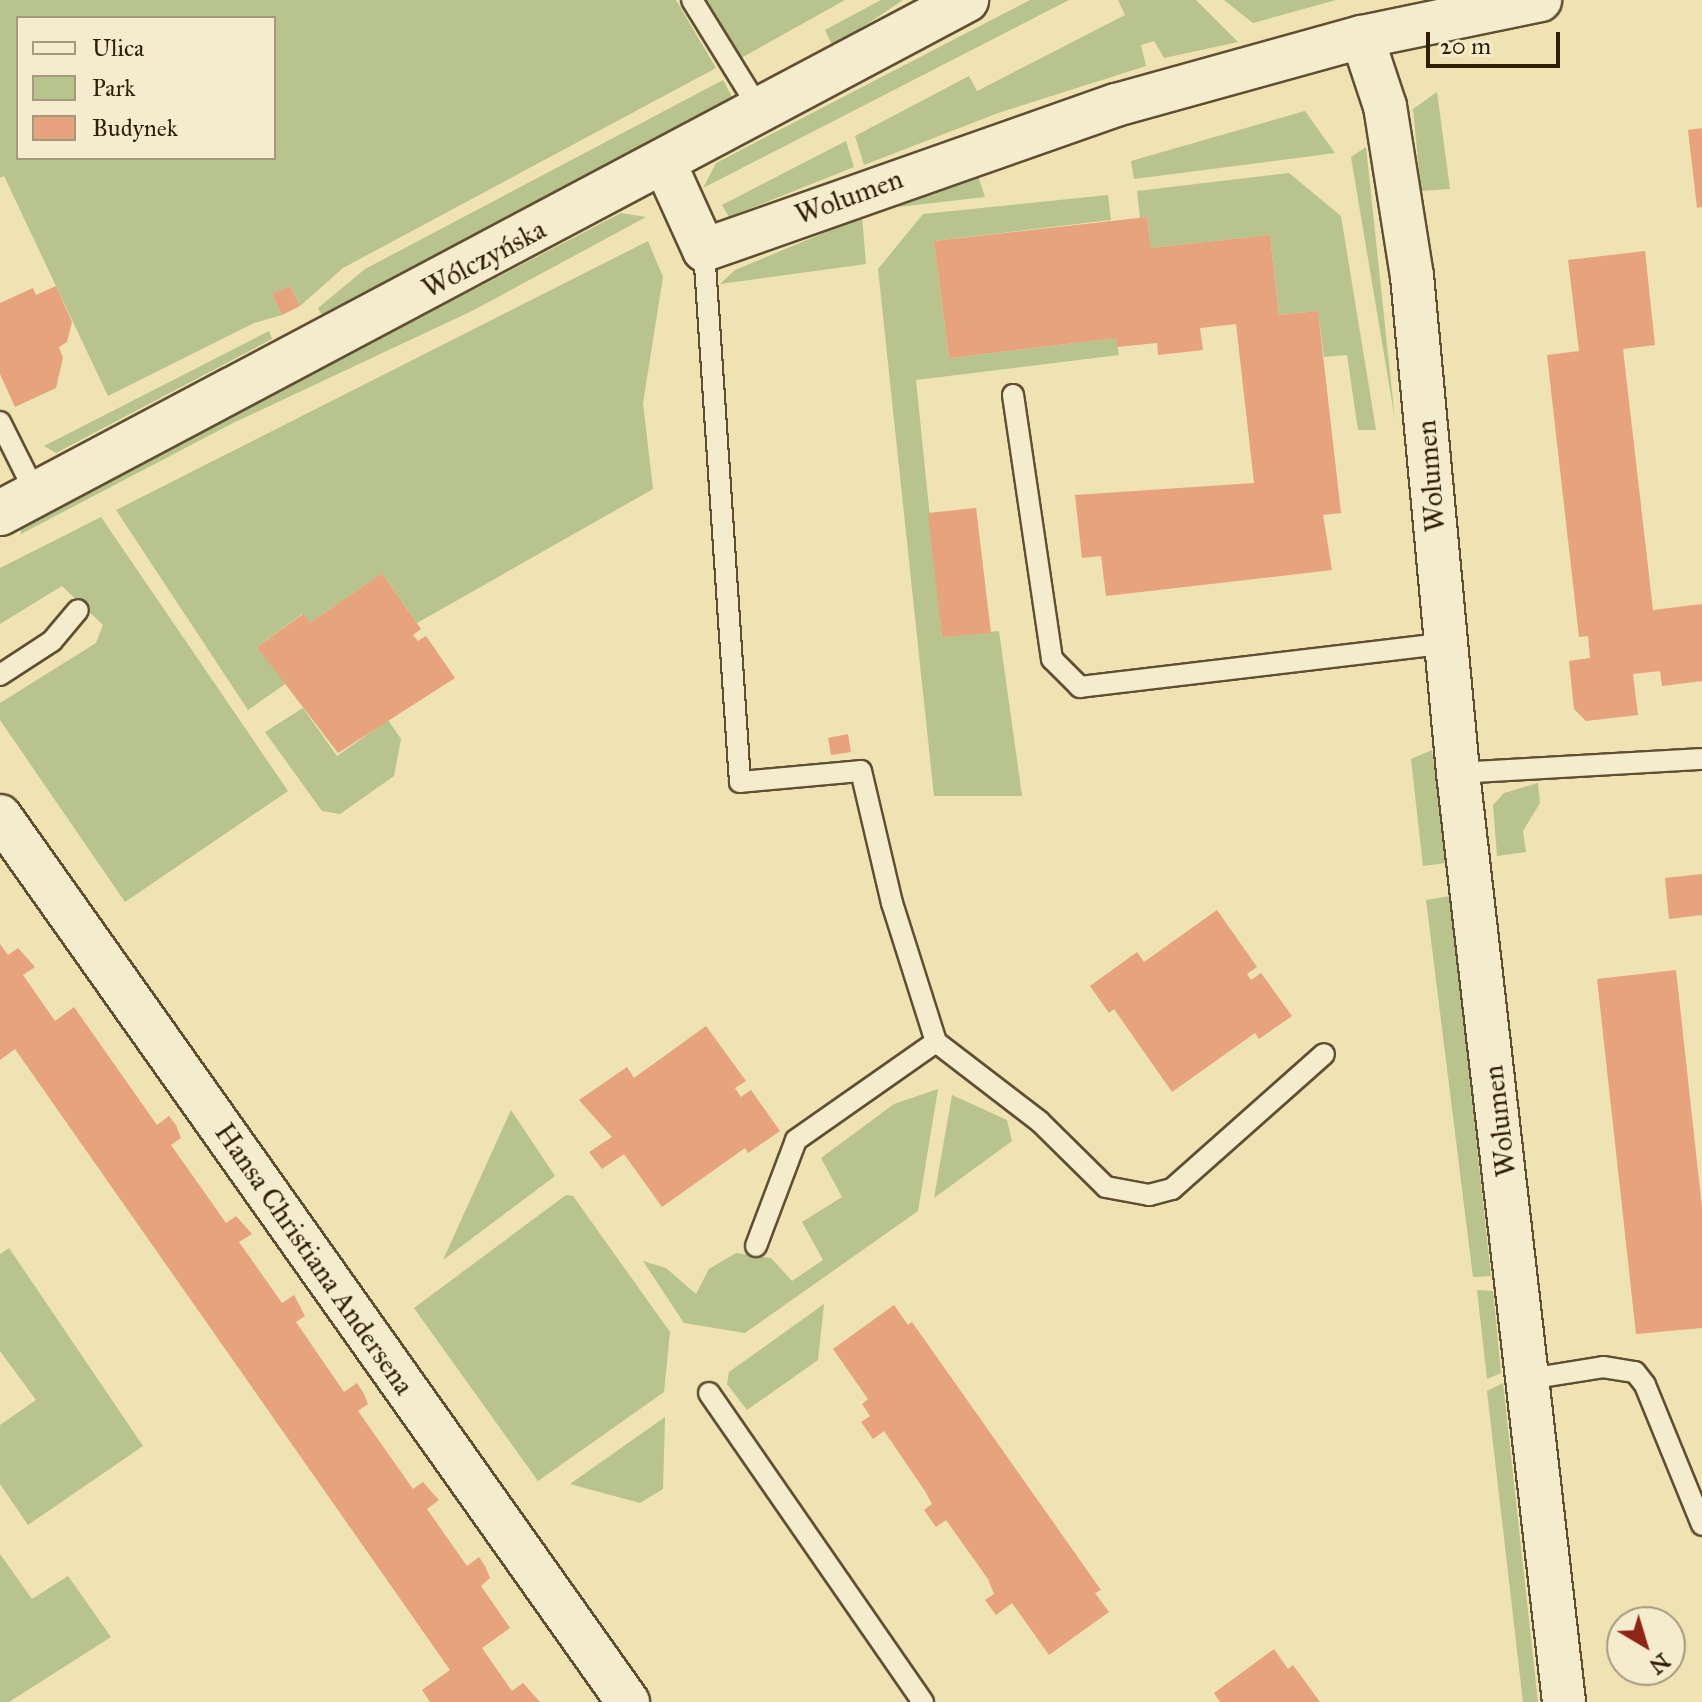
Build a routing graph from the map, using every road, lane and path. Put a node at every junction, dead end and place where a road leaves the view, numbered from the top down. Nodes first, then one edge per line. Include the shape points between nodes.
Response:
1 (692, 0) edge
2 (966, 0) edge
3 (1540, 0) edge
4 (1362, 37) junction
5 (760, 110) junction
6 (665, 164) junction
7 (704, 250) junction
8 (1013, 395) dead end
9 (0, 422) edge
10 (18, 504) edge
11 (78, 610) dead end
12 (1447, 643) junction
13 (0, 675) edge
14 (1702, 759) edge
15 (1458, 773) junction
16 (0, 816) edge
17 (936, 1042) junction
18 (1324, 1054) dead end
19 (756, 1246) dead end
20 (1529, 1379) junction
21 (709, 1393) dead end
22 (1702, 1525) edge
23 (628, 1702) edge
24 (923, 1702) edge
25 (1564, 1702) edge

1 - 5 lane
2 - 5 main road, Wólczyńska
3 - 4 street
4 - 7 street, Wolumen via 1006,139
4 - 12 street, Wolumen via 1385,106 1412,276
5 - 6 main road, Wólczyńska
6 - 7 street
6 - 10 main road, Wólczyńska
7 - 17 lane via 740,782 861,771 892,903
8 - 12 lane via 1052,659 1080,687
9 - 10 lane
11 - 13 lane via 52,641
12 - 15 street, Wolumen
14 - 15 lane
15 - 20 street, Wolumen
16 - 23 street, Hansa Christiana Andersena
17 - 18 lane via 1039,1121 1106,1187 1149,1195 1172,1189
17 - 19 lane via 796,1140
20 - 22 lane via 1603,1367 1635,1372
20 - 25 street, Wolumen
21 - 24 lane

